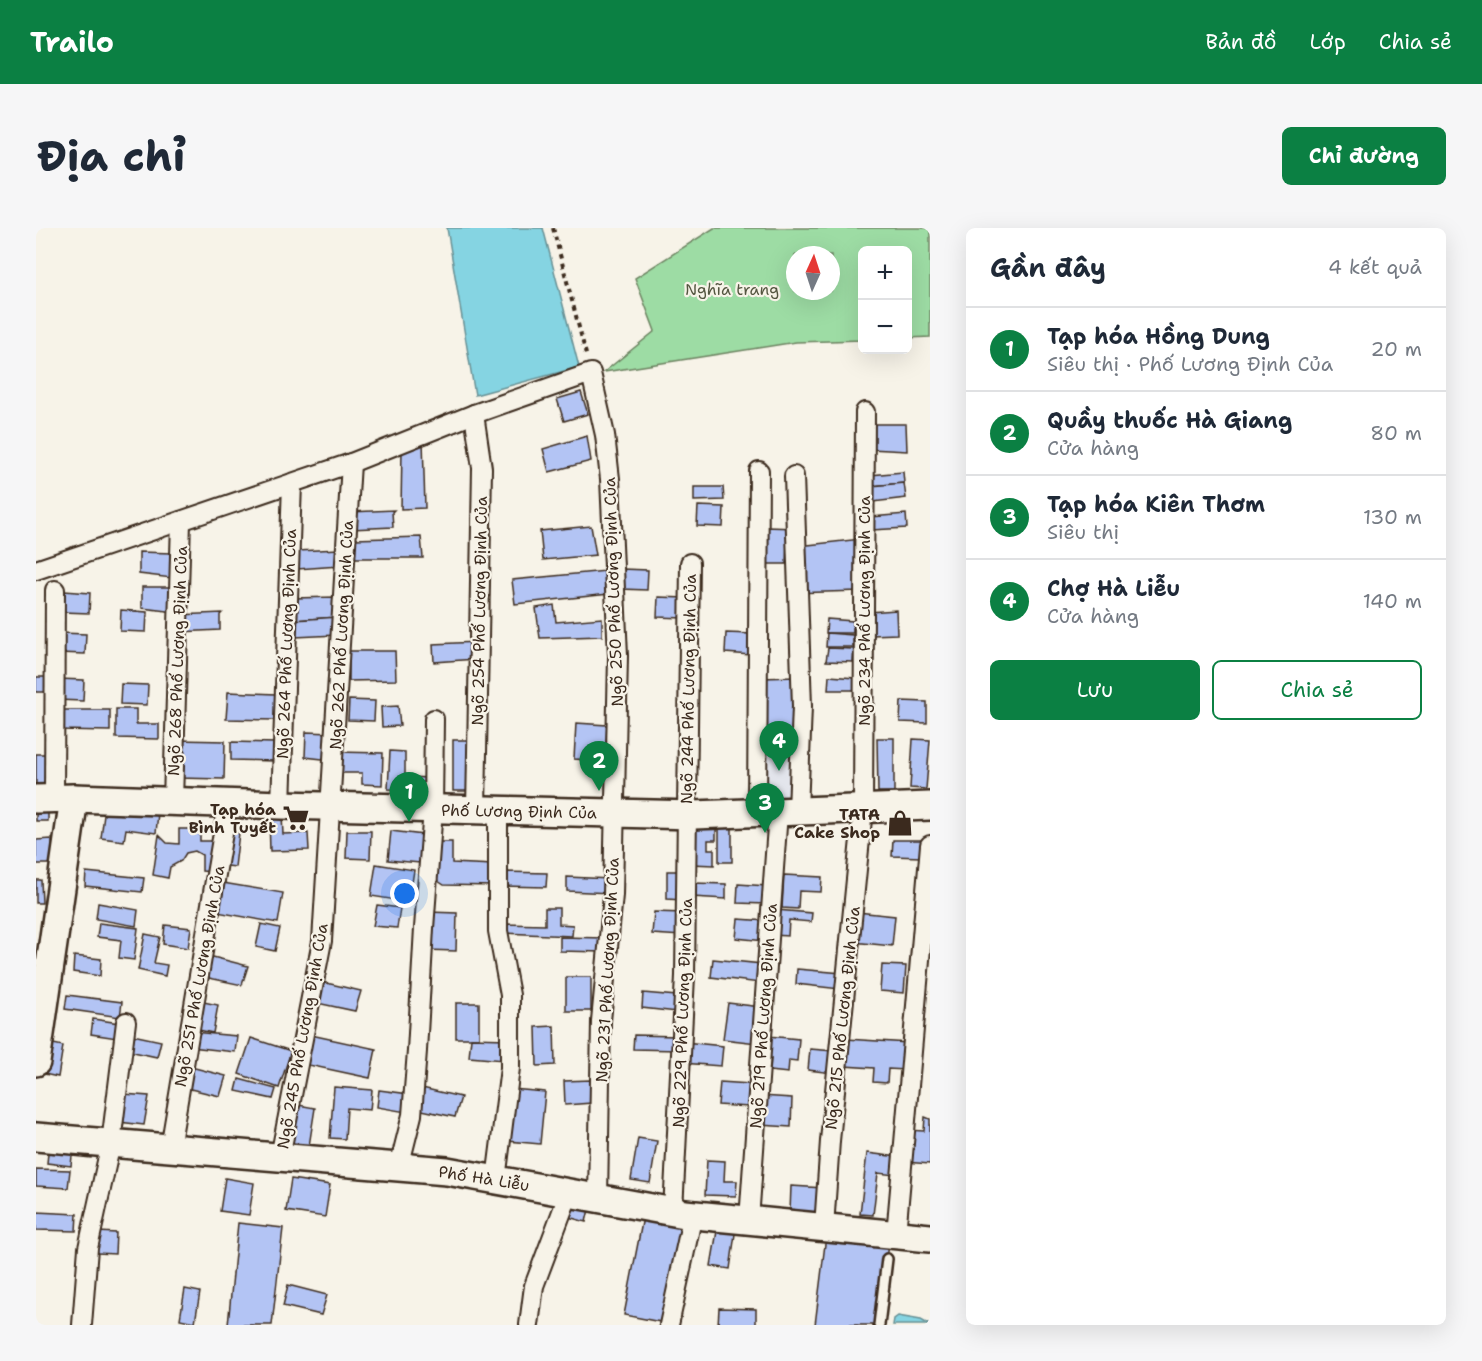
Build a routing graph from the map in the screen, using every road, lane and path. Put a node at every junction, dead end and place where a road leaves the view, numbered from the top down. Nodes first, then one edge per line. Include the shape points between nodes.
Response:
1 (553, 228) edge
2 (591, 373) junction
3 (865, 412) dead end
4 (474, 414) junction
5 (351, 463) junction
6 (759, 471) dead end
7 (794, 476) dead end
8 (292, 483) junction
9 (181, 521) junction
10 (690, 563) dead end
11 (36, 570) edge
12 (55, 590) dead end
13 (434, 718) dead end
14 (55, 798) edge
15 (173, 801) junction
16 (228, 803) junction
17 (281, 805) junction
18 (331, 806) junction
19 (930, 806) edge
20 (433, 809) junction
21 (863, 809) junction
22 (487, 810) junction
23 (778, 812) junction
24 (614, 813) junction
25 (686, 814) junction
26 (930, 845) edge
27 (126, 1022) dead end
28 (36, 1062) edge
29 (36, 1137) edge
30 (111, 1143) junction
31 (170, 1148) junction
32 (280, 1157) junction
33 (399, 1167) junction
34 (496, 1180) junction
35 (569, 1193) junction
36 (598, 1198) junction
37 (683, 1213) junction
38 (749, 1220) junction
39 (824, 1227) junction
40 (930, 1238) edge
41 (892, 1247) junction
42 (82, 1325) edge
43 (529, 1325) edge
44 (669, 1325) edge
45 (879, 1325) edge

1 - 2 path
2 - 4 street
2 - 24 street, Ngõ 250 Phố Lương Định Của via 610,479 618,656
3 - 21 street, Ngõ 234 Phố Lương Định Của
4 - 5 street
4 - 22 street, Ngõ 254 Phố Lương Định Của via 482,468
5 - 8 street
5 - 18 street, Ngõ 262 Phố Lương Định Của
6 - 23 street
7 - 23 street via 802,706
8 - 9 street
8 - 17 street, Ngõ 264 Phố Lương Định Của
9 - 11 street
9 - 15 street, Ngõ 268 Phố Lương Định Của
10 - 25 street, Ngõ 244 Phố Lương Định Của
12 - 14 street
13 - 20 street
14 - 15 main road, Phố Lương Định Của
14 - 28 main road
15 - 16 main road, Phố Lương Định Của
16 - 17 main road, Phố Lương Định Của
16 - 31 street, Ngõ 251 Phố Lương Định Của
17 - 18 main road, Phố Lương Định Của
18 - 20 main road, Phố Lương Định Của
18 - 32 street, Ngõ 245 Phố Lương Định Của via 322,941
19 - 21 main road, Phố Lương Định Của
20 - 22 main road, Phố Lương Định Của
20 - 33 street via 413,1104
21 - 23 main road, Phố Lương Định Của
21 - 39 street, Ngõ 215 Phố Lương Định Của
22 - 24 main road, Phố Lương Định Của
22 - 34 street, Ngõ 254 Phố Lương Định Của via 498,931 510,995 510,1068
23 - 25 main road, Phố Lương Định Của
23 - 38 street, Ngõ 219 Phố Lương Định Của
24 - 25 main road, Phố Lương Định Của
24 - 36 street, Ngõ 231 Phố Lương Định Của via 613,895 601,1021
25 - 37 street, Ngõ 229 Phố Lương Định Của
26 - 41 street
27 - 30 street
29 - 30 main road, Phố Hà Liễu
30 - 31 main road, Phố Hà Liễu
30 - 42 street via 88,1248
31 - 32 main road, Phố Hà Liễu
32 - 33 main road, Phố Hà Liễu
33 - 34 main road, Phố Hà Liễu
34 - 35 main road, Phố Hà Liễu
35 - 36 main road, Phố Hà Liễu
35 - 43 street via 534,1286
36 - 37 main road, Phố Hà Liễu
37 - 38 main road, Phố Hà Liễu
37 - 44 street, Ngõ 229 Phố Lương Định Của
38 - 39 main road, Phố Hà Liễu
39 - 41 main road, Phố Hà Liễu
40 - 41 main road, Phố Hà Liễu
41 - 45 lane

